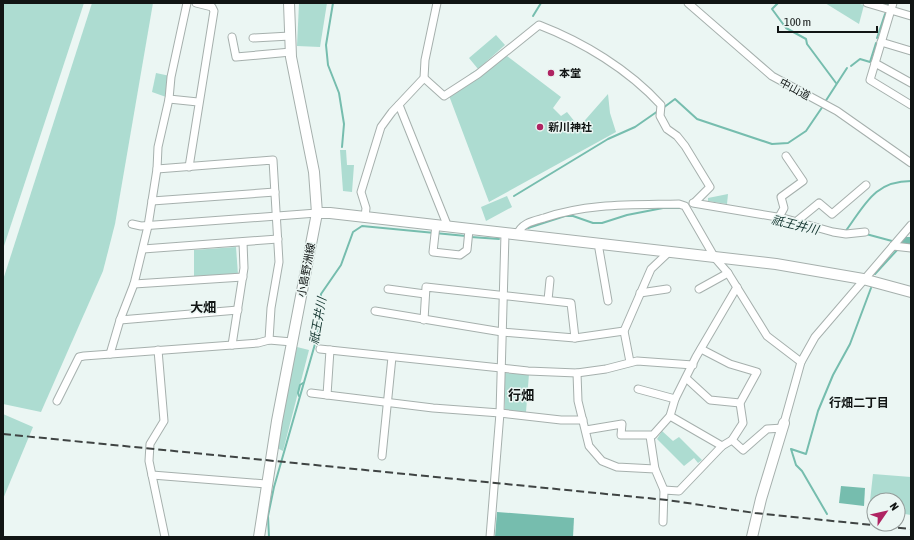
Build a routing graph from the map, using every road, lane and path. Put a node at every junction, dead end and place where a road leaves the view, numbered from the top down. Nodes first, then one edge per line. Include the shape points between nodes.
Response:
1 (187, 3) edge
2 (196, 3) edge
3 (290, 3) edge
4 (437, 3) edge
5 (688, 3) edge
6 (867, 3) edge
7 (893, 3) edge
8 (891, 11) junction
9 (911, 16) edge
10 (290, 36) junction
11 (232, 38) dead end
12 (253, 38) dead end
13 (881, 42) junction
14 (911, 51) edge
15 (291, 52) junction
16 (875, 63) junction
17 (424, 78) junction
18 (911, 83) edge
19 (169, 99) junction
20 (198, 102) junction
21 (399, 105) junction
22 (911, 105) edge
23 (786, 156) dead end
24 (911, 163) edge
25 (189, 167) junction
26 (158, 169) junction
27 (866, 186) dead end
28 (275, 192) junction
29 (152, 201) junction
30 (695, 202) junction
31 (685, 206) junction
32 (316, 213) junction
33 (276, 216) junction
34 (365, 217) junction
35 (779, 217) junction
36 (797, 221) junction
37 (132, 224) dead end
38 (911, 225) edge
39 (148, 226) junction
40 (448, 227) junction
41 (435, 231) junction
42 (865, 232) dead end
43 (468, 234) junction
44 (506, 234) junction
45 (517, 235) junction
46 (278, 239) junction
47 (243, 242) junction
48 (897, 246) junction
49 (911, 248) edge
50 (143, 249) junction
51 (599, 249) dead end
52 (669, 252) junction
53 (715, 258) junction
54 (728, 273) junction
55 (243, 277) junction
56 (864, 279) junction
57 (550, 280) dead end
58 (134, 284) junction
59 (737, 287) junction
60 (388, 289) dead end
61 (667, 289) dead end
62 (699, 289) dead end
63 (911, 292) edge
64 (640, 293) junction
65 (425, 294) junction
66 (503, 294) junction
67 (548, 300) junction
68 (608, 301) dead end
69 (238, 310) junction
70 (375, 312) dead end
71 (120, 320) junction
72 (424, 320) junction
73 (624, 331) junction
74 (502, 332) junction
75 (575, 338) junction
76 (269, 340) junction
77 (292, 342) junction
78 (232, 345) junction
79 (320, 348) dead end
80 (701, 348) junction
81 (158, 350) junction
82 (330, 350) junction
83 (110, 354) junction
84 (392, 357) junction
85 (630, 362) junction
86 (801, 362) junction
87 (692, 366) junction
88 (501, 368) junction
89 (577, 373) junction
90 (686, 378) junction
91 (638, 389) dead end
92 (311, 393) dead end
93 (327, 395) junction
94 (675, 399) junction
95 (57, 401) dead end
96 (388, 403) junction
97 (740, 403) junction
98 (500, 413) junction
99 (670, 416) junction
100 (583, 420) junction
101 (784, 425) junction
102 (586, 430) junction
103 (650, 436) junction
104 (732, 440) junction
105 (722, 446) junction
106 (382, 456) dead end
107 (656, 470) junction
108 (152, 475) junction
109 (266, 484) junction
110 (664, 490) junction
111 (663, 522) dead end
112 (165, 537) edge
113 (259, 537) edge
114 (490, 537) edge
115 (752, 537) edge

1 - 19 street via 171,77
2 - 20 street via 212,7 214,12
3 - 10 street, 小島野洲線
4 - 17 street via 425,60
5 - 24 street, 中山道 via 772,76 837,111
6 - 8 street
7 - 8 street
8 - 9 street
8 - 13 street
10 - 12 street
10 - 15 street, 小島野洲線
11 - 15 street via 236,57
13 - 14 street
13 - 16 street
15 - 32 street, 小島野洲線 via 314,172
16 - 18 street
16 - 22 street via 870,80
17 - 21 street
17 - 30 street via 444,96 478,74 539,25 569,37 638,83 661,105 660,116 667,129 685,146 710,187
19 - 20 street
19 - 26 street via 158,147
20 - 25 street
21 - 34 street via 381,127 362,192 366,208
21 - 40 street
23 - 35 street via 803,181 781,198 784,208
25 - 26 street
25 - 28 street via 273,160
26 - 29 street
27 - 36 street via 832,214 819,203
28 - 29 street
28 - 33 street
29 - 39 street
30 - 31 street
30 - 35 street
31 - 45 street via 618,204 569,210 525,224
31 - 53 street
32 - 33 street
32 - 34 street
32 - 77 street, 小島野洲線
33 - 39 street
33 - 46 street
34 - 41 street
35 - 36 street
36 - 42 street via 833,232
37 - 39 street
38 - 48 street
39 - 50 street
40 - 41 street
40 - 43 street
41 - 43 street via 433,252 460,255 467,250
43 - 44 street
44 - 45 street
44 - 66 street
45 - 52 street
46 - 47 street
46 - 76 street via 279,262 271,308
47 - 50 street
47 - 55 street
48 - 49 street
48 - 56 street
50 - 58 street
51 - 68 street
52 - 53 street
52 - 64 street via 651,269
53 - 54 street
53 - 56 street via 776,264
54 - 59 street
54 - 62 street
55 - 58 street
55 - 69 street
56 - 63 street
56 - 86 street via 815,337
57 - 67 street
58 - 71 street
59 - 80 street
59 - 86 street via 767,336
60 - 65 street
61 - 64 street
64 - 73 street
65 - 66 street via 426,287
65 - 72 street
66 - 67 street
66 - 74 street
67 - 75 street via 571,303
69 - 71 street
69 - 78 street
70 - 72 street
71 - 83 street
72 - 74 street
73 - 75 street
73 - 85 street
74 - 75 street
74 - 88 street
76 - 77 street
76 - 78 street
77 - 109 street, 小島野洲線
78 - 81 street
79 - 82 street
80 - 87 street
80 - 97 street via 730,364 757,372
81 - 83 street
81 - 108 street via 164,421 150,444
82 - 84 street
82 - 93 street
83 - 95 street via 79,357
84 - 88 street
84 - 96 street
85 - 87 street
85 - 89 street via 606,370
86 - 101 street
87 - 90 street
88 - 89 street
88 - 98 street
89 - 100 street via 578,401
90 - 94 street
90 - 97 street via 710,400
91 - 94 street
92 - 93 street
93 - 96 street
94 - 99 street
96 - 98 street
96 - 106 street
97 - 104 street via 743,423
98 - 100 street
98 - 114 street
99 - 103 street
99 - 105 street
100 - 102 street
101 - 104 street via 766,429 742,450
101 - 115 street
102 - 103 street via 622,424 621,436
102 - 107 street via 589,446 602,461 617,467
103 - 107 street
104 - 105 street
105 - 110 street via 679,490
107 - 110 street
108 - 109 street
108 - 112 street
109 - 113 street, 小島野洲線
110 - 111 street

